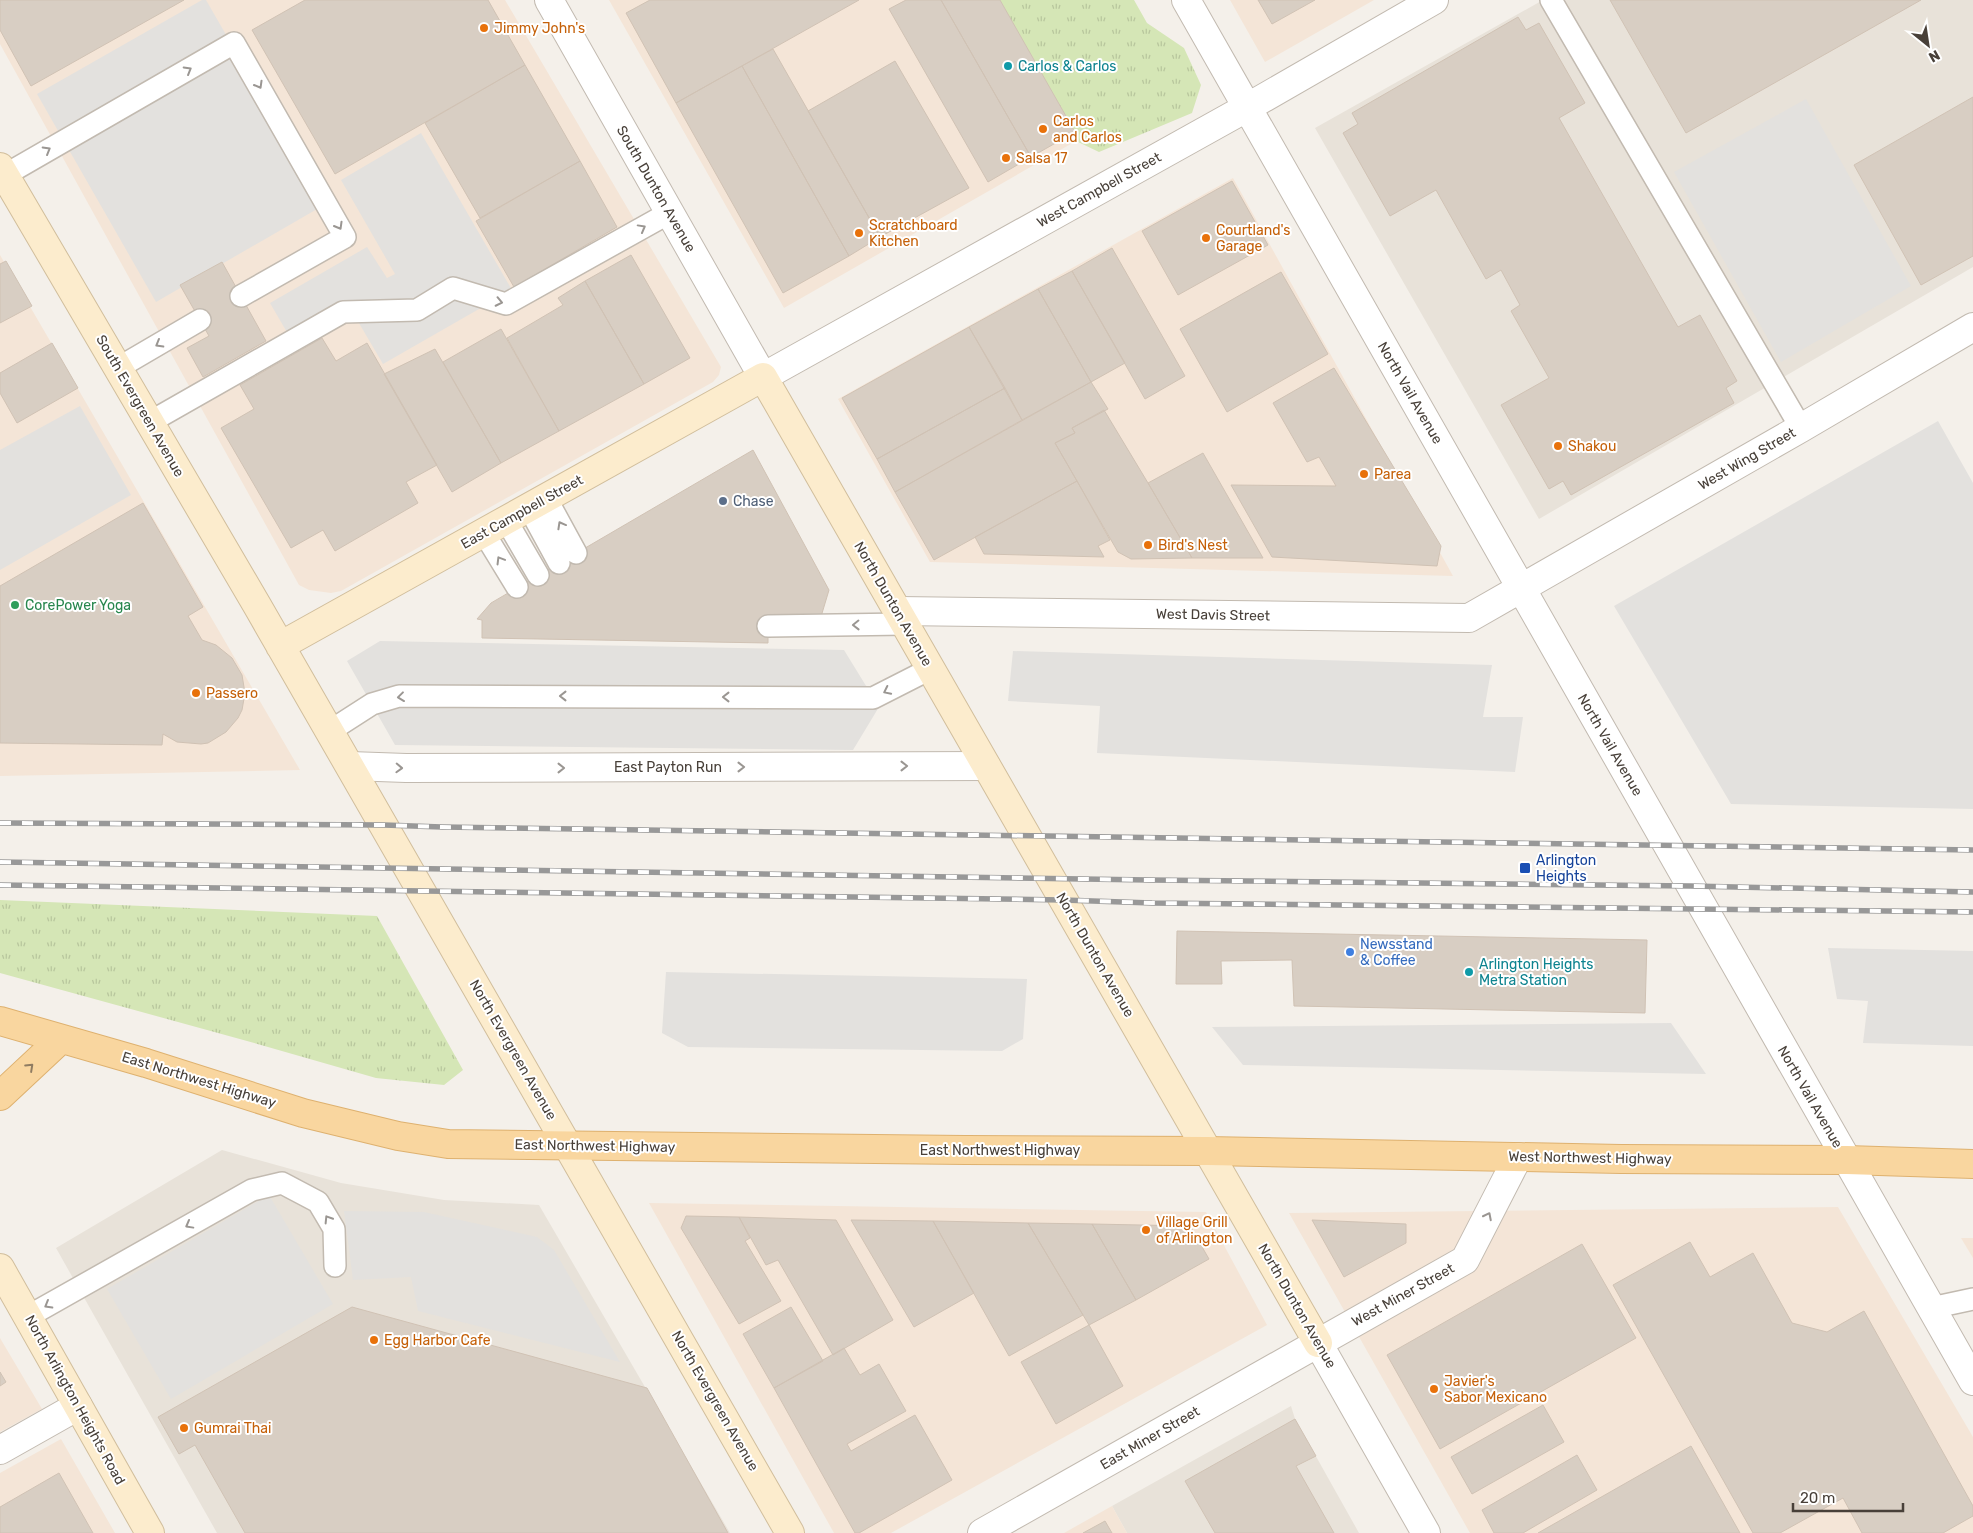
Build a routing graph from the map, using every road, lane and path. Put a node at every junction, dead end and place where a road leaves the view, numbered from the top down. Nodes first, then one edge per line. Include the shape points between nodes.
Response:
1 (549, 0) edge
2 (1186, 0) edge
3 (1434, 0) edge
4 (1551, 0) edge
5 (1248, 107) junction
6 (2, 171) edge
7 (669, 213) junction
8 (241, 296) dead end
9 (200, 320) dead end
10 (1973, 327) edge
11 (118, 368) junction
12 (763, 377) junction
13 (150, 422) junction
14 (1801, 428) junction
15 (516, 515) junction
16 (567, 558) dead end
17 (538, 575) dead end
18 (517, 587) dead end
19 (1521, 589) junction
20 (901, 617) junction
21 (768, 626) dead end
22 (280, 646) junction
23 (930, 669) junction
24 (330, 731) junction
25 (350, 766) junction
26 (986, 766) junction
27 (0, 1021) edge
28 (61, 1039) junction
29 (0, 1096) edge
30 (569, 1147) junction
31 (1208, 1151) junction
32 (1518, 1157) junction
33 (1847, 1160) junction
34 (1973, 1164) edge
35 (335, 1266) dead end
36 (0, 1268) edge
37 (1973, 1299) edge
38 (1931, 1308) junction
39 (27, 1317) junction
40 (1318, 1343) junction
41 (1973, 1381) edge
42 (78, 1406) junction
43 (0, 1450) edge
44 (150, 1533) edge
45 (790, 1533) edge
46 (982, 1533) edge
47 (1426, 1533) edge

1 - 7 street, South Dunton Avenue
2 - 5 street, North Vail Avenue
3 - 5 street, West Campbell Street
4 - 14 lane
5 - 12 street, West Campbell Street
5 - 19 street, North Vail Avenue
6 -> 8 lane via 234,43 345,237
6 - 11 street, South Evergreen Avenue
7 - 12 street, South Dunton Avenue
13 -> 7 lane via 343,312 417,310 453,288 506,304
9 -> 11 lane
10 - 14 street, West Wing Street
11 - 13 street, South Evergreen Avenue
12 - 15 street, East Campbell Street
12 - 20 street, North Dunton Avenue
13 - 22 street, South Evergreen Avenue
14 - 19 street, West Wing Street
16 -> 15 lane
15 - 17 lane
18 -> 15 lane
15 - 22 street, East Campbell Street
19 - 20 street, West Davis Street via 1469,618
19 - 33 street, North Vail Avenue
20 -> 21 lane
20 - 23 street, North Dunton Avenue
22 - 24 street, North Evergreen Avenue
23 -> 24 lane via 873,698 399,696 372,704
23 - 26 street, North Dunton Avenue
24 - 25 street, North Evergreen Avenue
25 -> 26 street, East Payton Run
25 - 30 street, North Evergreen Avenue
26 - 31 street, North Dunton Avenue
27 - 28 main road, East Northwest Highway
29 -> 28 main road
28 - 30 main road, East Northwest Highway via 303,1113 398,1136 448,1144
30 - 31 main road, East Northwest Highway
30 - 45 street, North Evergreen Avenue
31 - 32 main road, West Northwest Highway
31 - 40 street, North Dunton Avenue
32 - 33 main road, West Northwest Highway
40 -> 32 street, West Miner Street via 1465,1260
33 - 34 main road, West Northwest Highway
33 - 38 street, North Vail Avenue
35 -> 39 lane via 334,1229 318,1202 282,1183 252,1190
36 - 39 street, North Arlington Heights Road
37 - 38 lane
38 - 41 street, North Vail Avenue
39 - 42 street, North Arlington Heights Road
40 - 46 street, East Miner Street
40 - 47 street, North Dunton Avenue
42 - 43 street
42 - 44 street, North Arlington Heights Road

